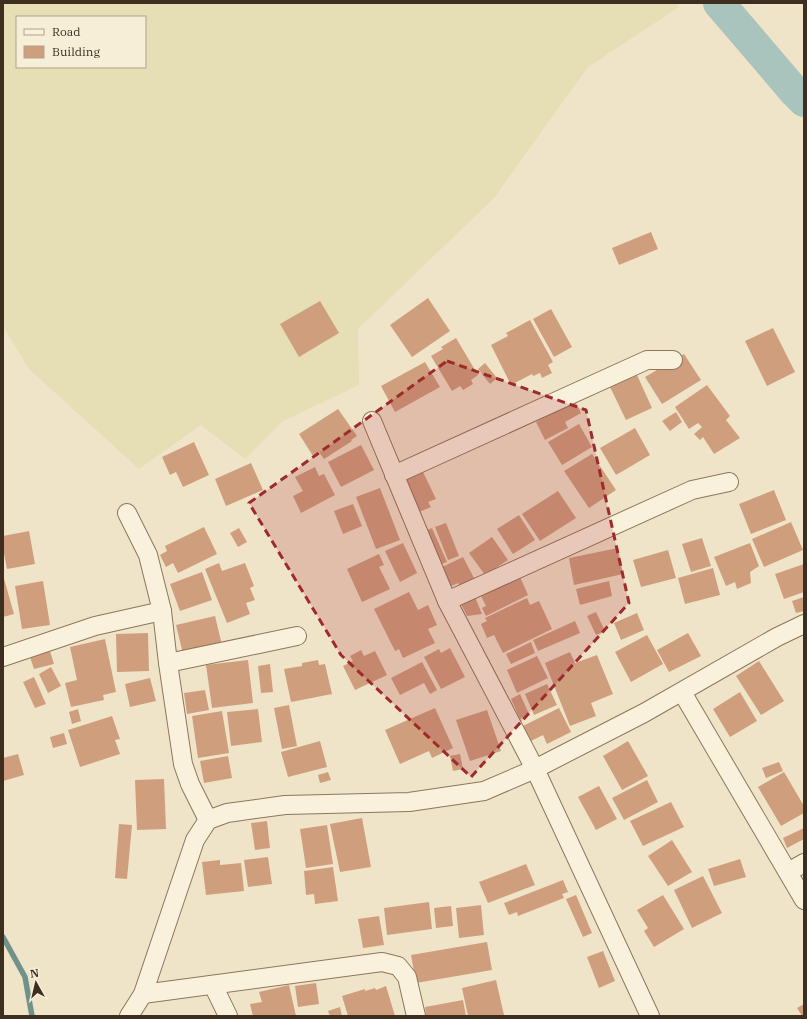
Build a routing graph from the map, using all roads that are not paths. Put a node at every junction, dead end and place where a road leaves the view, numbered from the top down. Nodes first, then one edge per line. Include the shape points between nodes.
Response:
1 (673, 360) dead end
2 (372, 421) dead end
3 (394, 475) junction
4 (729, 482) dead end
5 (127, 513) dead end
6 (447, 601) junction
7 (162, 611) junction
8 (804, 624) edge
9 (297, 636) dead end
10 (3, 657) edge
11 (168, 663) junction
12 (682, 692) junction
13 (535, 769) junction
14 (208, 820) junction
15 (804, 863) edge
16 (788, 872) junction
17 (804, 900) edge
18 (213, 985) junction
19 (143, 994) junction
20 (130, 1016) edge
21 (228, 1016) edge
22 (416, 1016) edge
23 (650, 1016) edge

1 - 3 street via 647,360
2 - 3 street
3 - 6 street
4 - 6 street via 692,490
5 - 7 street via 148,555
6 - 13 street
7 - 10 street via 95,626
7 - 11 street
8 - 12 street
9 - 11 street
11 - 14 street via 183,764
12 - 13 street
12 - 16 street
13 - 14 street via 484,791 409,802 285,805 227,813
13 - 23 street
14 - 19 street via 196,840
15 - 16 street
16 - 17 street
18 - 19 street
18 - 21 street
18 - 22 street via 382,962 398,966 407,977
19 - 20 street

